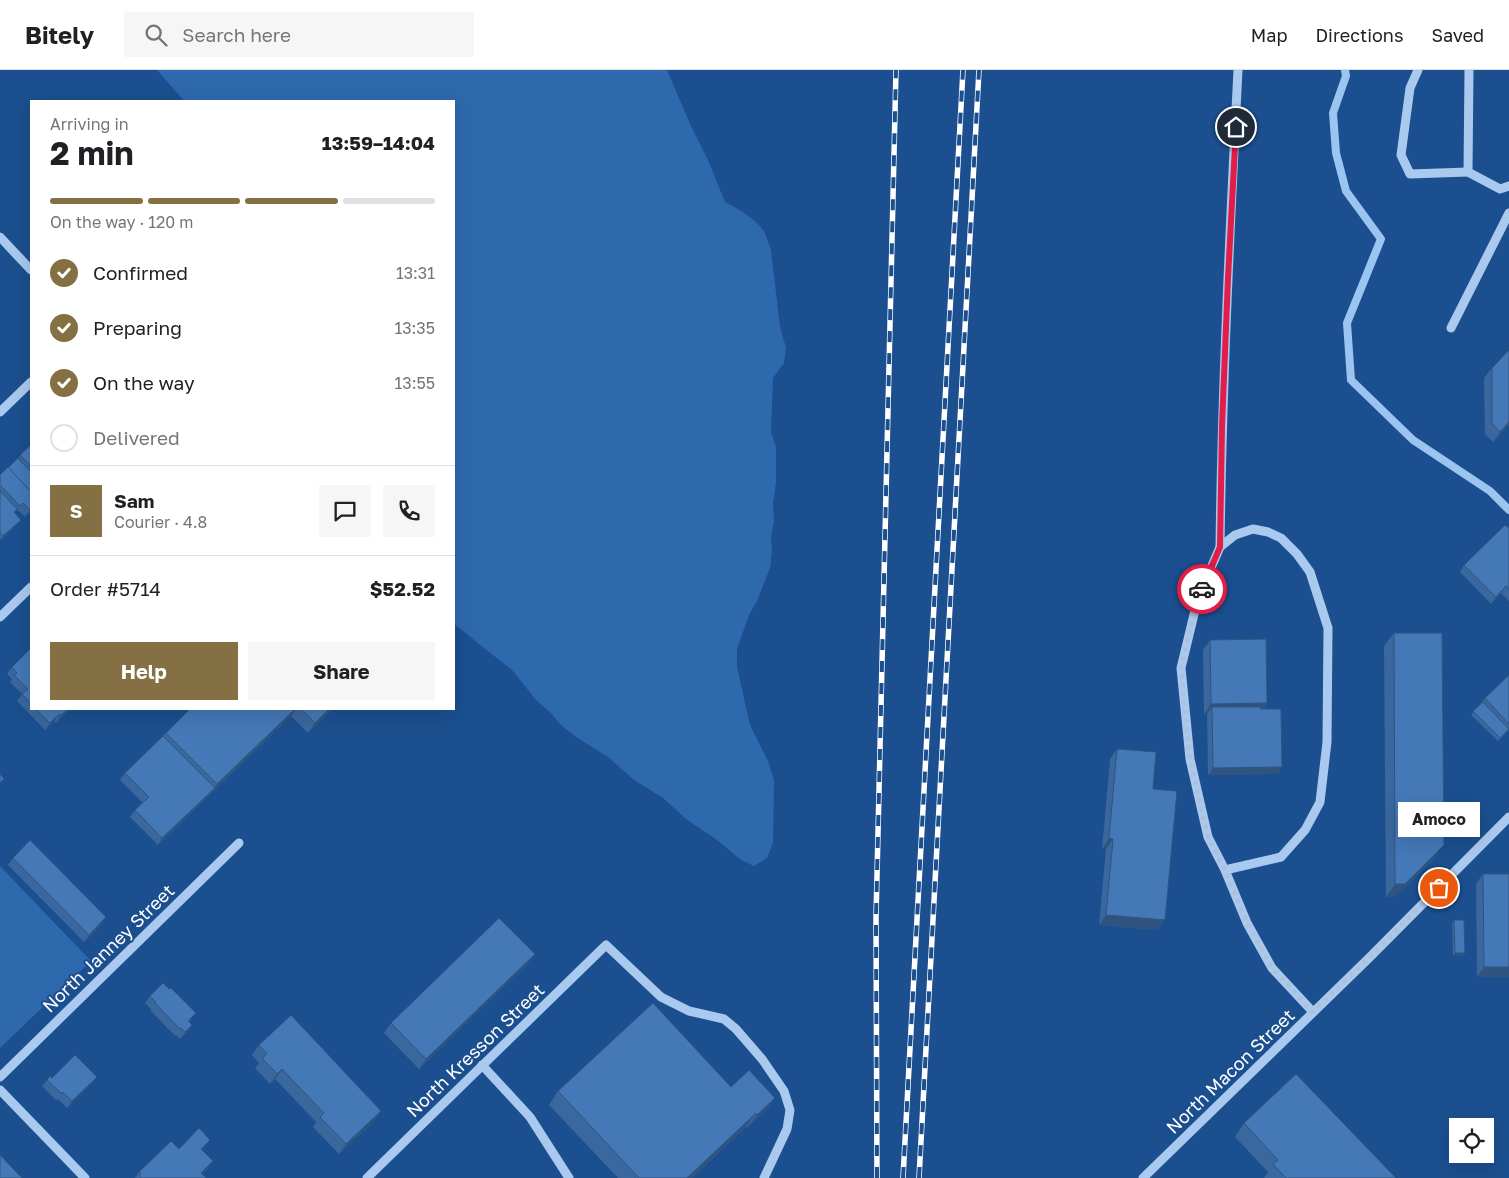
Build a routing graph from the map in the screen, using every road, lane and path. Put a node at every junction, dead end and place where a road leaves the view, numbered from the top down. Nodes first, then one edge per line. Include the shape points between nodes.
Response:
1 (1238, 70) edge
2 (1418, 70) edge
3 (1469, 70) edge
4 (1468, 172) junction
5 (1509, 186) edge
6 (1509, 213) edge
7 (0, 238) edge
8 (30, 269) edge
9 (1451, 328) dead end
10 (30, 383) edge
11 (0, 412) edge
12 (1220, 547) junction
13 (30, 588) edge
14 (0, 617) edge
15 (1509, 817) edge
16 (239, 843) dead end
17 (1225, 870) junction
18 (1313, 1012) junction
19 (482, 1065) junction
20 (0, 1077) edge
21 (0, 1090) edge
22 (85, 1178) edge
23 (366, 1178) edge
24 (570, 1178) edge
25 (764, 1178) edge
26 (1143, 1178) edge

1 - 12 street via 1226,307
2 - 4 street via 1410,88 1401,155 1410,174
3 - 4 street
4 - 5 street via 1500,189
6 - 9 street
7 - 8 street
10 - 11 street
12 - 17 street via 1198,598 1181,668 1190,759 1208,837
12 - 17 street via 1235,535 1253,529 1281,538 1310,572 1328,628 1327,742 1320,802 1305,830 1281,857
13 - 14 street
15 - 18 street, North Macon Street
16 - 20 street, North Janney Street
17 - 18 street via 1247,922 1272,968
18 - 26 street, North Macon Street
19 - 23 street, North Kresson Street
19 - 24 street via 530,1117
19 - 25 street, North Kresson Street via 606,945 661,997 689,1011 724,1019 762,1058 784,1091 790,1110 787,1129
21 - 22 street

